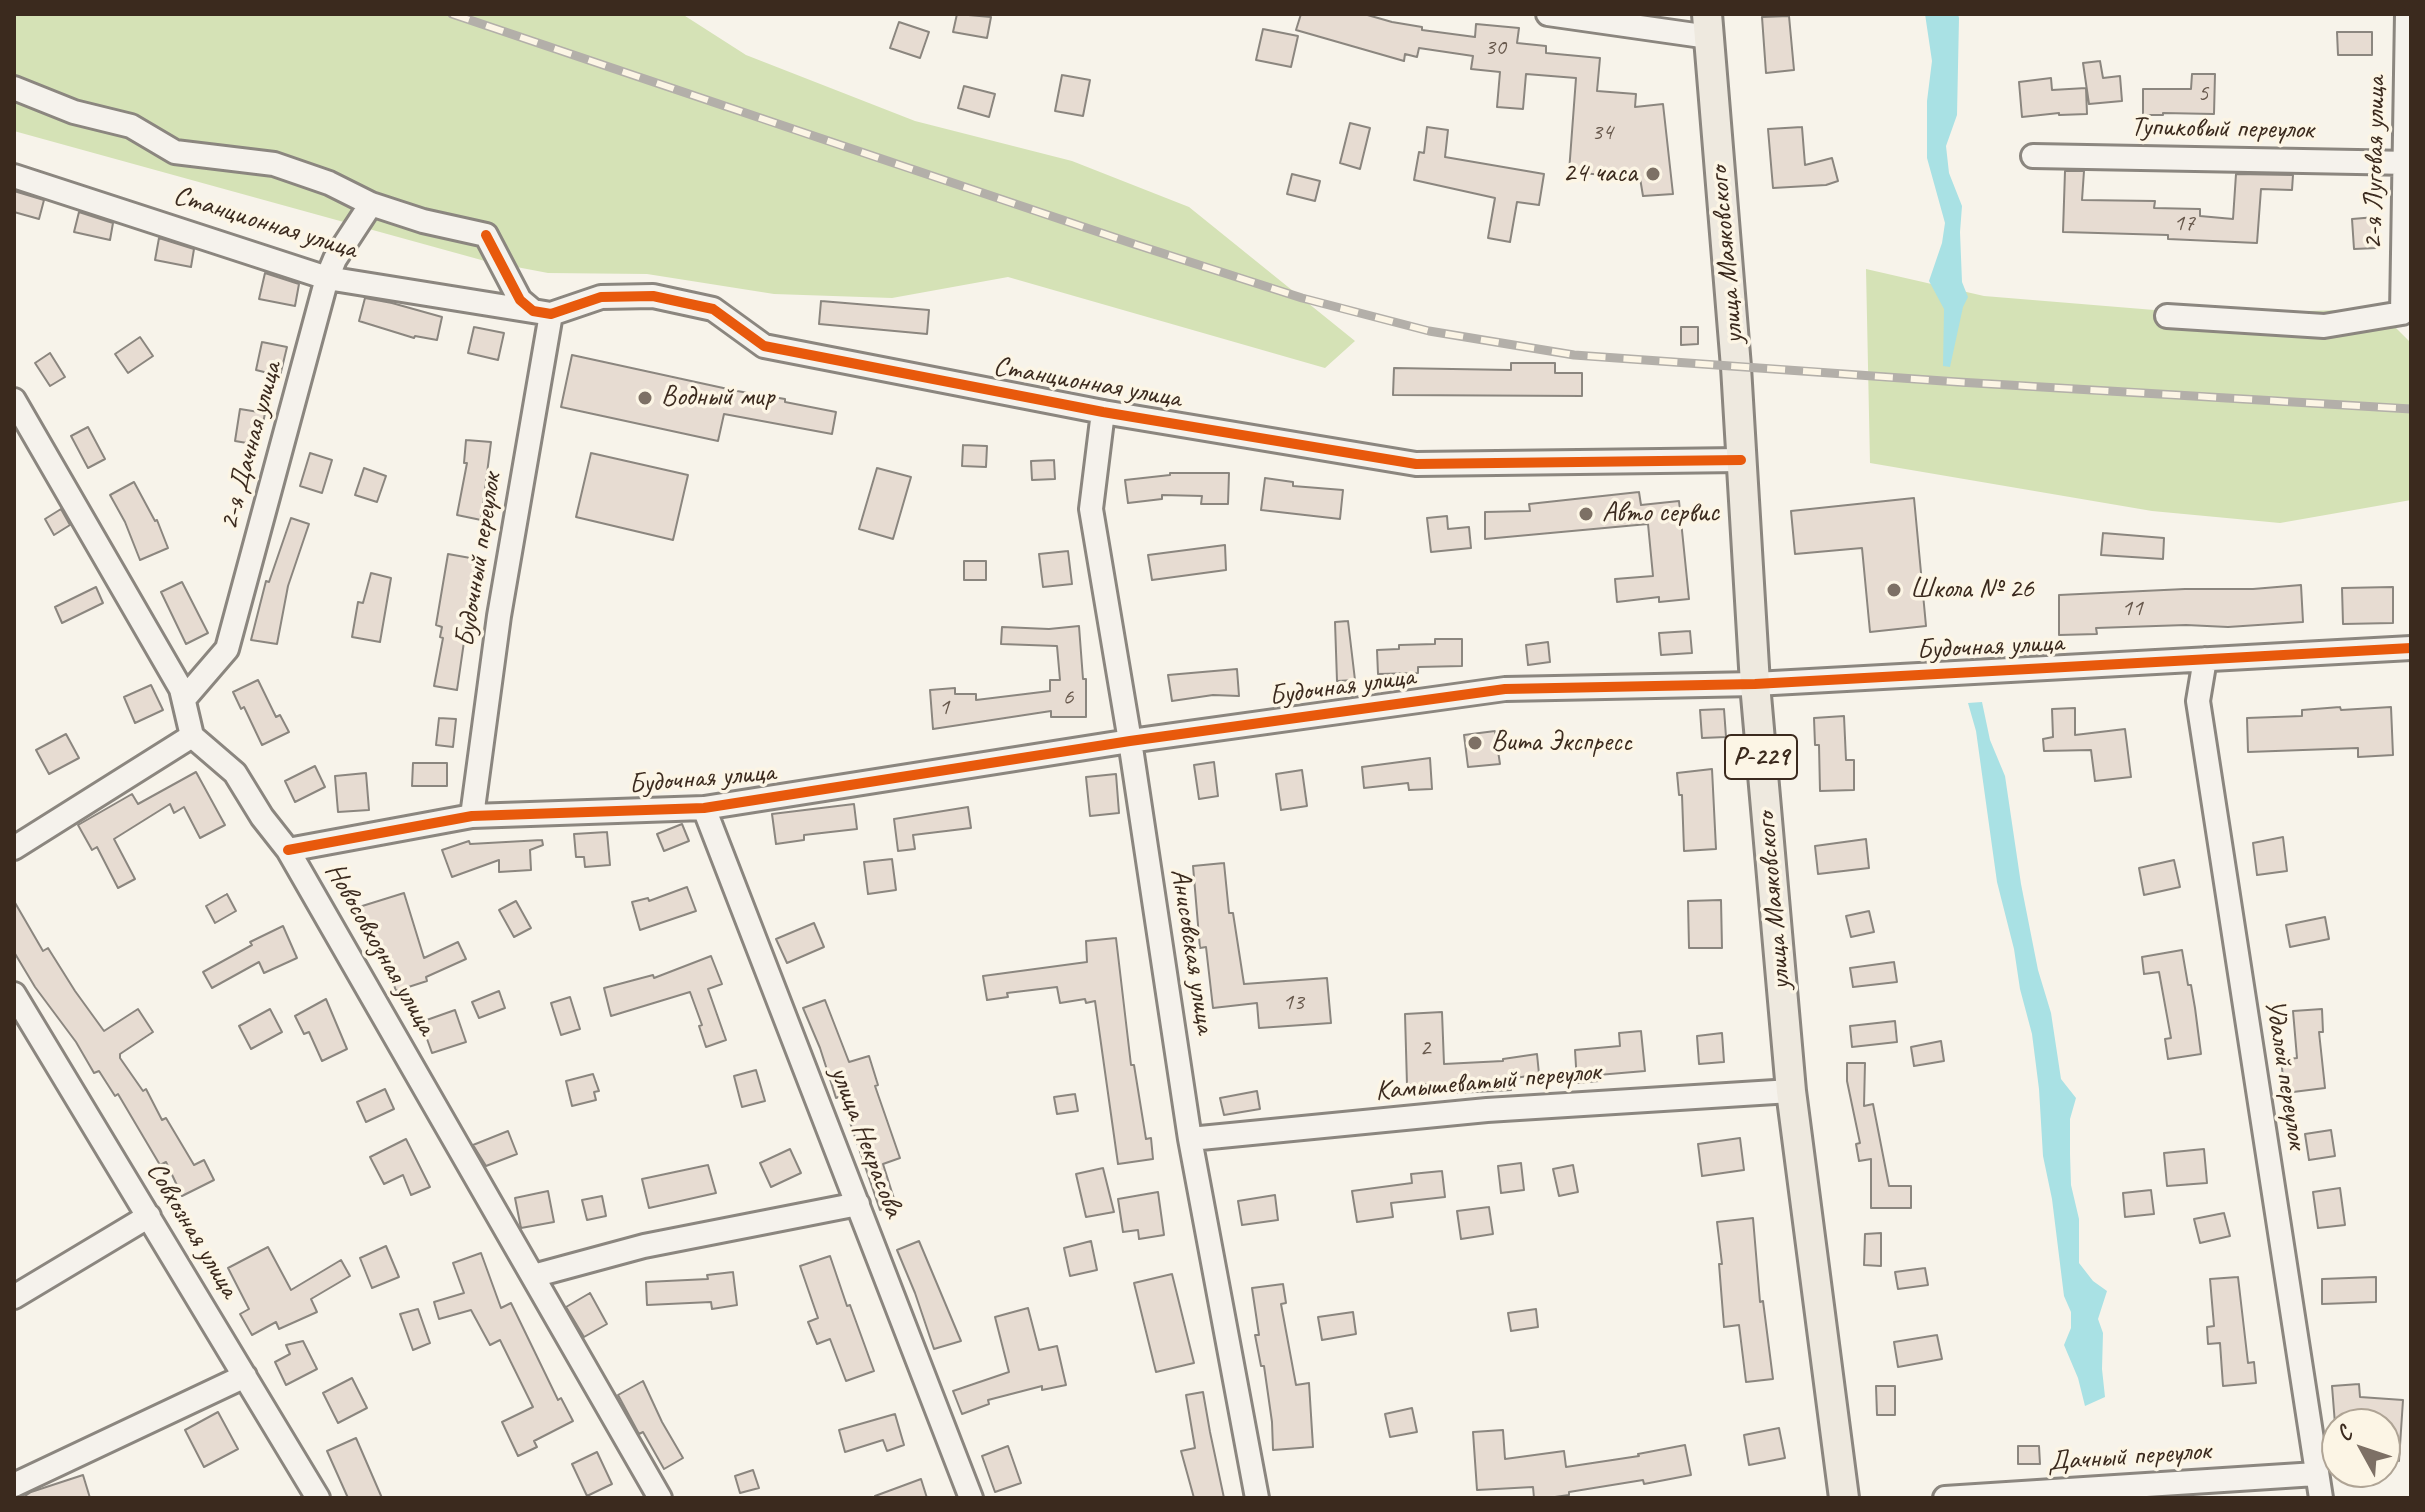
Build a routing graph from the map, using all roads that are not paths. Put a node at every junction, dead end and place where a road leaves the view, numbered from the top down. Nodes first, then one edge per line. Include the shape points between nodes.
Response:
1 (1548, 14) edge
2 (2407, 14) edge
3 (1708, 25) edge
4 (14, 88) edge
5 (2033, 156) dead end
6 (2408, 163) edge
7 (14, 176) edge
8 (371, 204) junction
9 (327, 278) junction
10 (551, 314) junction
11 (2167, 316) dead end
12 (2407, 319) edge
13 (14, 400) edge
14 (1103, 412) junction
15 (1741, 460) junction
16 (2411, 648) edge
17 (2205, 659) junction
18 (1755, 684) junction
19 (184, 699) junction
20 (192, 736) junction
21 (1130, 741) junction
22 (704, 808) junction
23 (472, 816) junction
24 (14, 848) edge
25 (288, 850) junction
26 (14, 994) edge
27 (1791, 1091) junction
28 (1190, 1139) junction
29 (858, 1204) junction
30 (149, 1216) junction
31 (533, 1276) junction
32 (14, 1297) edge
33 (245, 1376) junction
34 (2316, 1474) junction
35 (14, 1485) edge
36 (318, 1498) edge
37 (660, 1498) edge
38 (971, 1498) edge
39 (1257, 1498) edge
40 (1844, 1498) edge
41 (1945, 1498) edge
42 (2321, 1498) edge

1 - 3 street
2 - 6 street, 2-я Луговая улица
3 - 15 main road, улица Маяковского / Р-229
4 - 8 street via 74,112 131,126 175,152 274,164
5 - 6 street, Тупиковый переулок
6 - 12 street, 2-я Луговая улица
7 - 9 street, Станционная улица
8 - 9 street, 2-я Дачная улица
8 - 10 street via 486,235 520,300 533,311
9 - 10 street, Станционная улица
9 - 19 street, 2-я Дачная улица via 227,649
10 - 14 street, Станционная улица via 601,297 653,296 713,309 764,346
10 - 23 street, Будочный переулок via 499,616
11 - 12 street via 2324,326
13 - 19 street
14 - 15 street, Станционная улица via 1416,464
14 - 21 street, Анисовская улица via 1091,509
15 - 18 main road, улица Маяковского / Р-229
16 - 17 street, Будочная улица
17 - 18 street, Будочная улица
17 - 34 street, Удалой переулок via 2198,701
18 - 21 street, Будочная улица via 1505,689
18 - 27 main road, улица Маяковского / Р-229
19 - 20 street
20 - 24 street
20 - 25 street, Новосовхозная улица via 235,773
21 - 22 street, Будочная улица
21 - 28 street, Анисовская улица
22 - 23 street, Будочная улица
22 - 29 street, улица Некрасова
23 - 25 street, Будочная улица
25 - 31 street, Новосовхозная улица
26 - 30 street, Совхозная улица
27 - 28 street, Камышеватый переулок via 1487,1110
27 - 40 main road, улица Маяковского / Р-229
28 - 39 street, Анисовская улица
29 - 31 street via 644,1246
29 - 38 street, улица Некрасова
30 - 32 street
30 - 33 street, Совхозная улица
31 - 37 street, Новосовхозная улица
33 - 35 street
33 - 36 street, Совхозная улица
34 - 41 street, Дачный переулок
34 - 42 street, Удалой переулок

